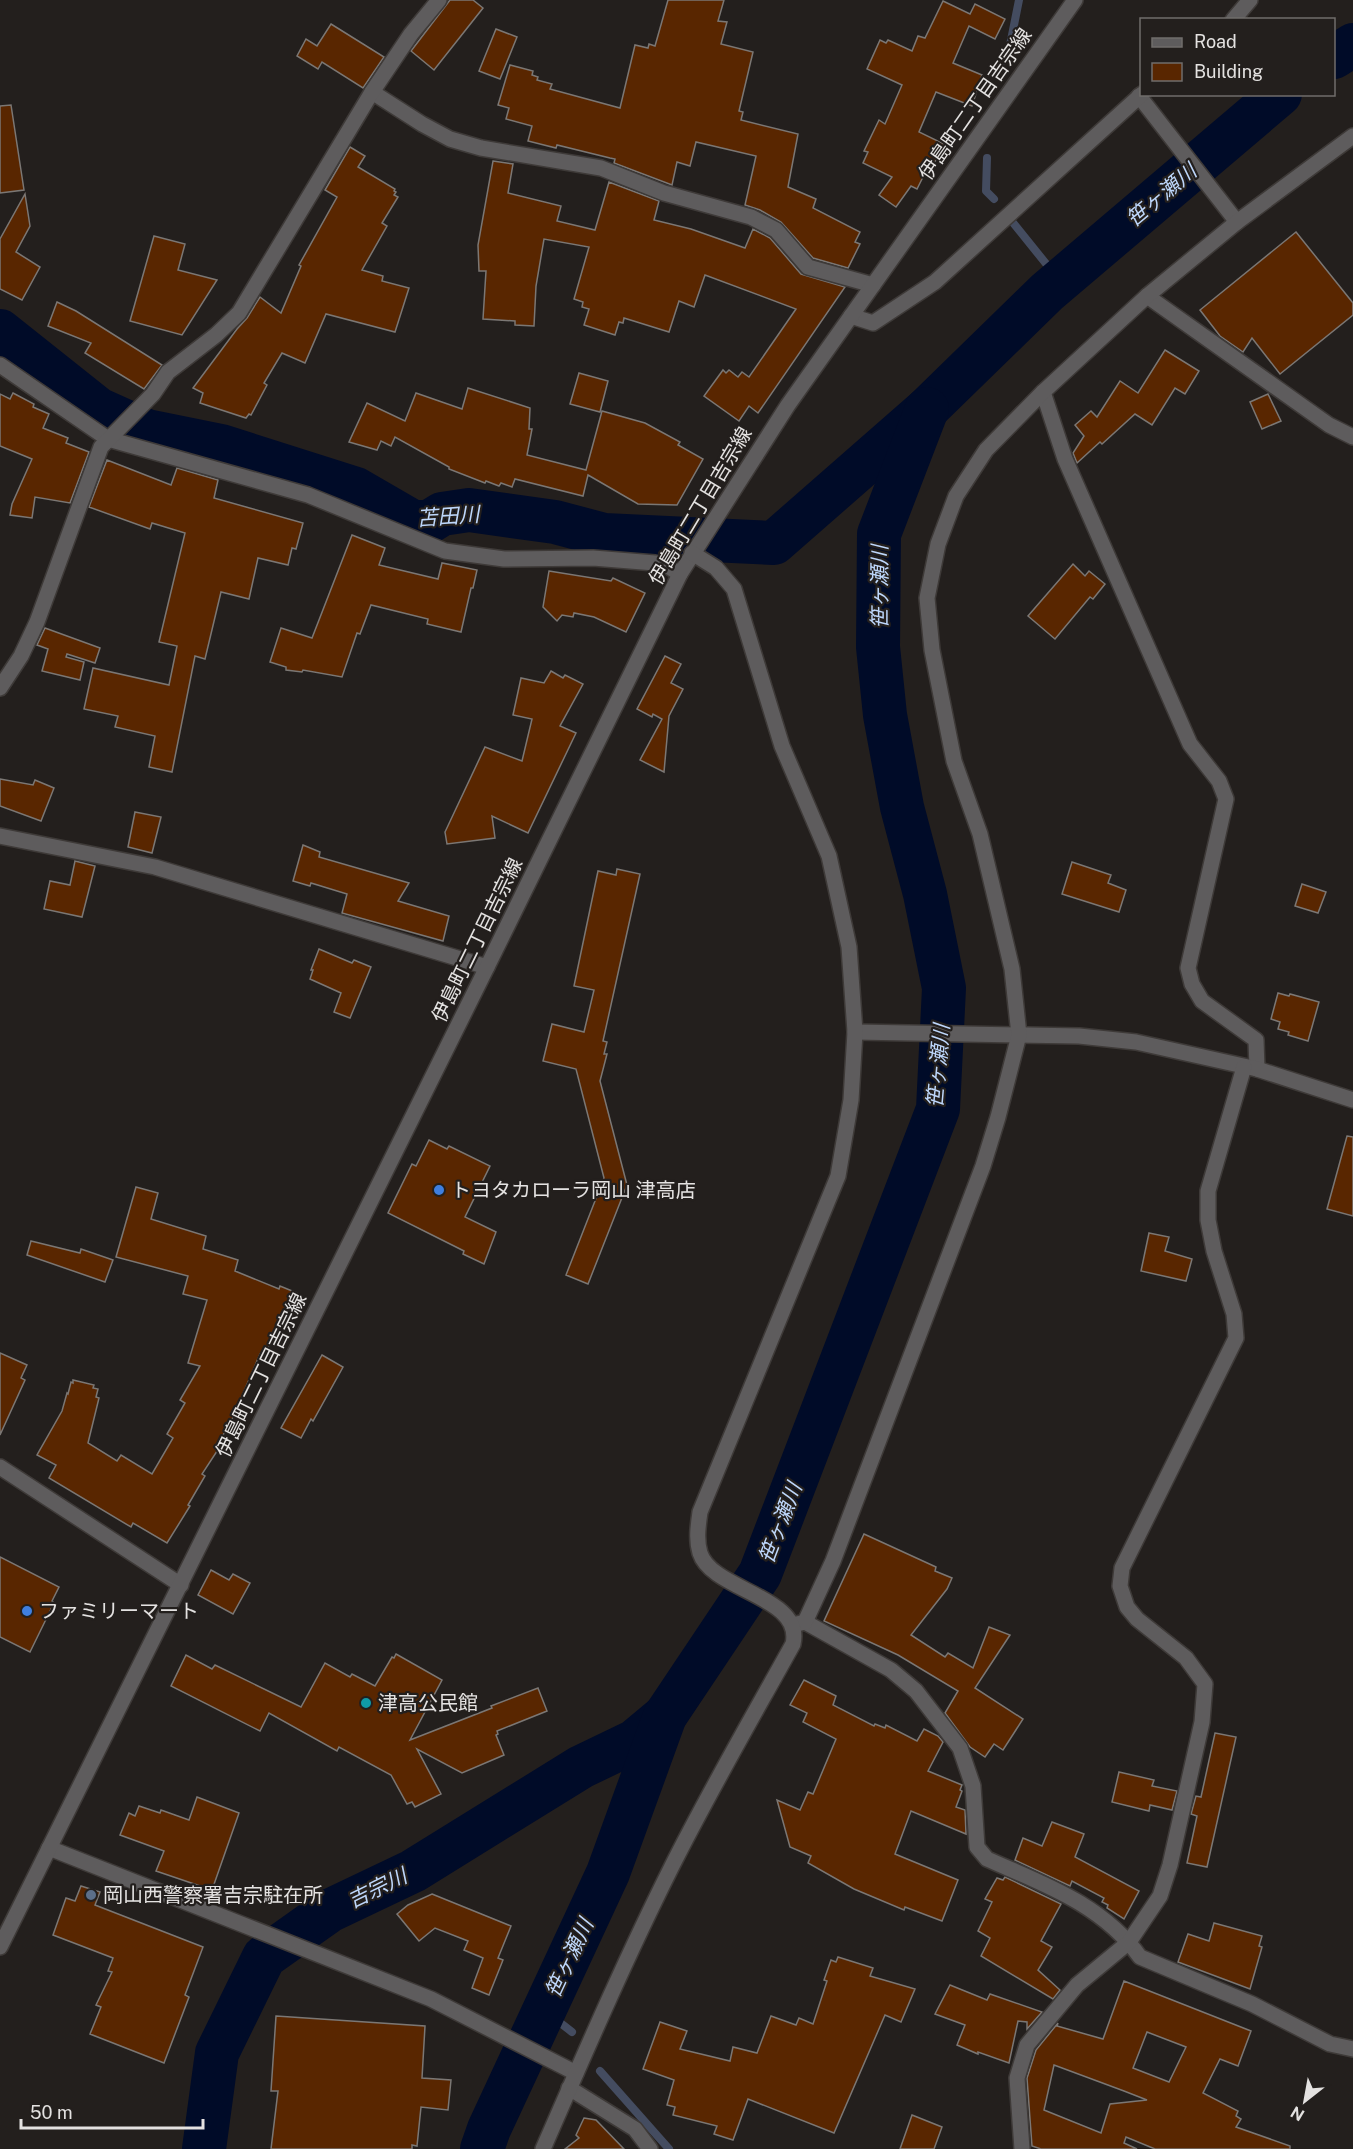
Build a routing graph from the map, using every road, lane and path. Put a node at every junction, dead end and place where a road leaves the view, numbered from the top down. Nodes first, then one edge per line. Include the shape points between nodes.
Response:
1 (439, 0) edge
2 (1075, 0) edge
3 (1250, 0) edge
4 (1235, 18) edge
5 (372, 92) junction
6 (1140, 96) edge
7 (1142, 96) edge
8 (1353, 136) edge
9 (1234, 218) junction
10 (873, 285) junction
11 (1147, 296) junction
12 (851, 316) junction
13 (0, 366) edge
14 (1043, 392) junction
15 (112, 435) junction
16 (1353, 437) edge
17 (692, 553) junction
18 (680, 574) junction
19 (0, 688) edge
20 (0, 836) edge
21 (487, 967) junction
22 (855, 1032) junction
23 (1015, 1035) junction
24 (1251, 1068) junction
25 (1353, 1100) edge
26 (0, 1467) edge
27 (181, 1585) junction
28 (795, 1621) junction
29 (49, 1848) junction
30 (1130, 1942) junction
31 (0, 1947) edge
32 (1353, 2049) edge
33 (576, 2073) junction
34 (569, 2088) junction
35 (543, 2149) edge
36 (650, 2149) edge
37 (1022, 2149) edge

1 - 5 street
2 - 10 street, 伊島町二丁目吉宗線
3 - 4 street
5 - 10 street via 450,139 601,168 664,193 751,218 776,230 808,267
5 - 15 street via 239,313 168,372
6 - 12 street via 935,282 873,323
7 - 9 street
8 - 9 street
9 - 11 street
10 - 12 street, 伊島町二丁目吉宗線
11 - 14 street
11 - 16 street via 1329,425
12 - 17 street, 伊島町二丁目吉宗線
13 - 15 street
14 - 23 street via 986,450 956,496 938,544 927,598 932,650 954,761 980,834 1012,969
14 - 24 street via 1065,459 1185,733 1219,781 1226,798 1188,968 1202,1001 1256,1040
15 - 18 street via 308,495 445,551 504,558 655,563
15 - 19 street via 101,447 37,622
17 - 18 street, 伊島町二丁目吉宗線
17 - 22 street via 716,568 734,589 782,746 829,856 849,947
18 - 21 street, 伊島町二丁目吉宗線
20 - 21 street via 155,867
21 - 27 street, 伊島町二丁目吉宗線
22 - 23 street
22 - 28 street via 851,1100 838,1176 700,1512 697,1537 700,1555 712,1569
23 - 24 street via 1079,1035 1136,1042
23 - 28 street via 999,1117 983,1166 837,1551
24 - 25 street
24 - 30 street via 1208,1191 1208,1220 1234,1314 1236,1338 1122,1568 1120,1586 1127,1607 1186,1658 1205,1684 1202,1722 1170,1864 1160,1896
26 - 27 street
27 - 29 street, 伊島町二丁目吉宗線
28 - 30 street via 891,1670 916,1691 960,1748 973,1786 977,1847 987,1859 1074,1898
28 - 33 street via 793,1644 671,1868
29 - 31 street, 伊島町二丁目吉宗線
29 - 33 street via 431,1999
30 - 32 street via 1140,1956 1252,2004 1330,2044
30 - 37 street via 1077,1985 1027,2045 1017,2078
33 - 34 street
34 - 35 street
34 - 36 street via 635,2129

